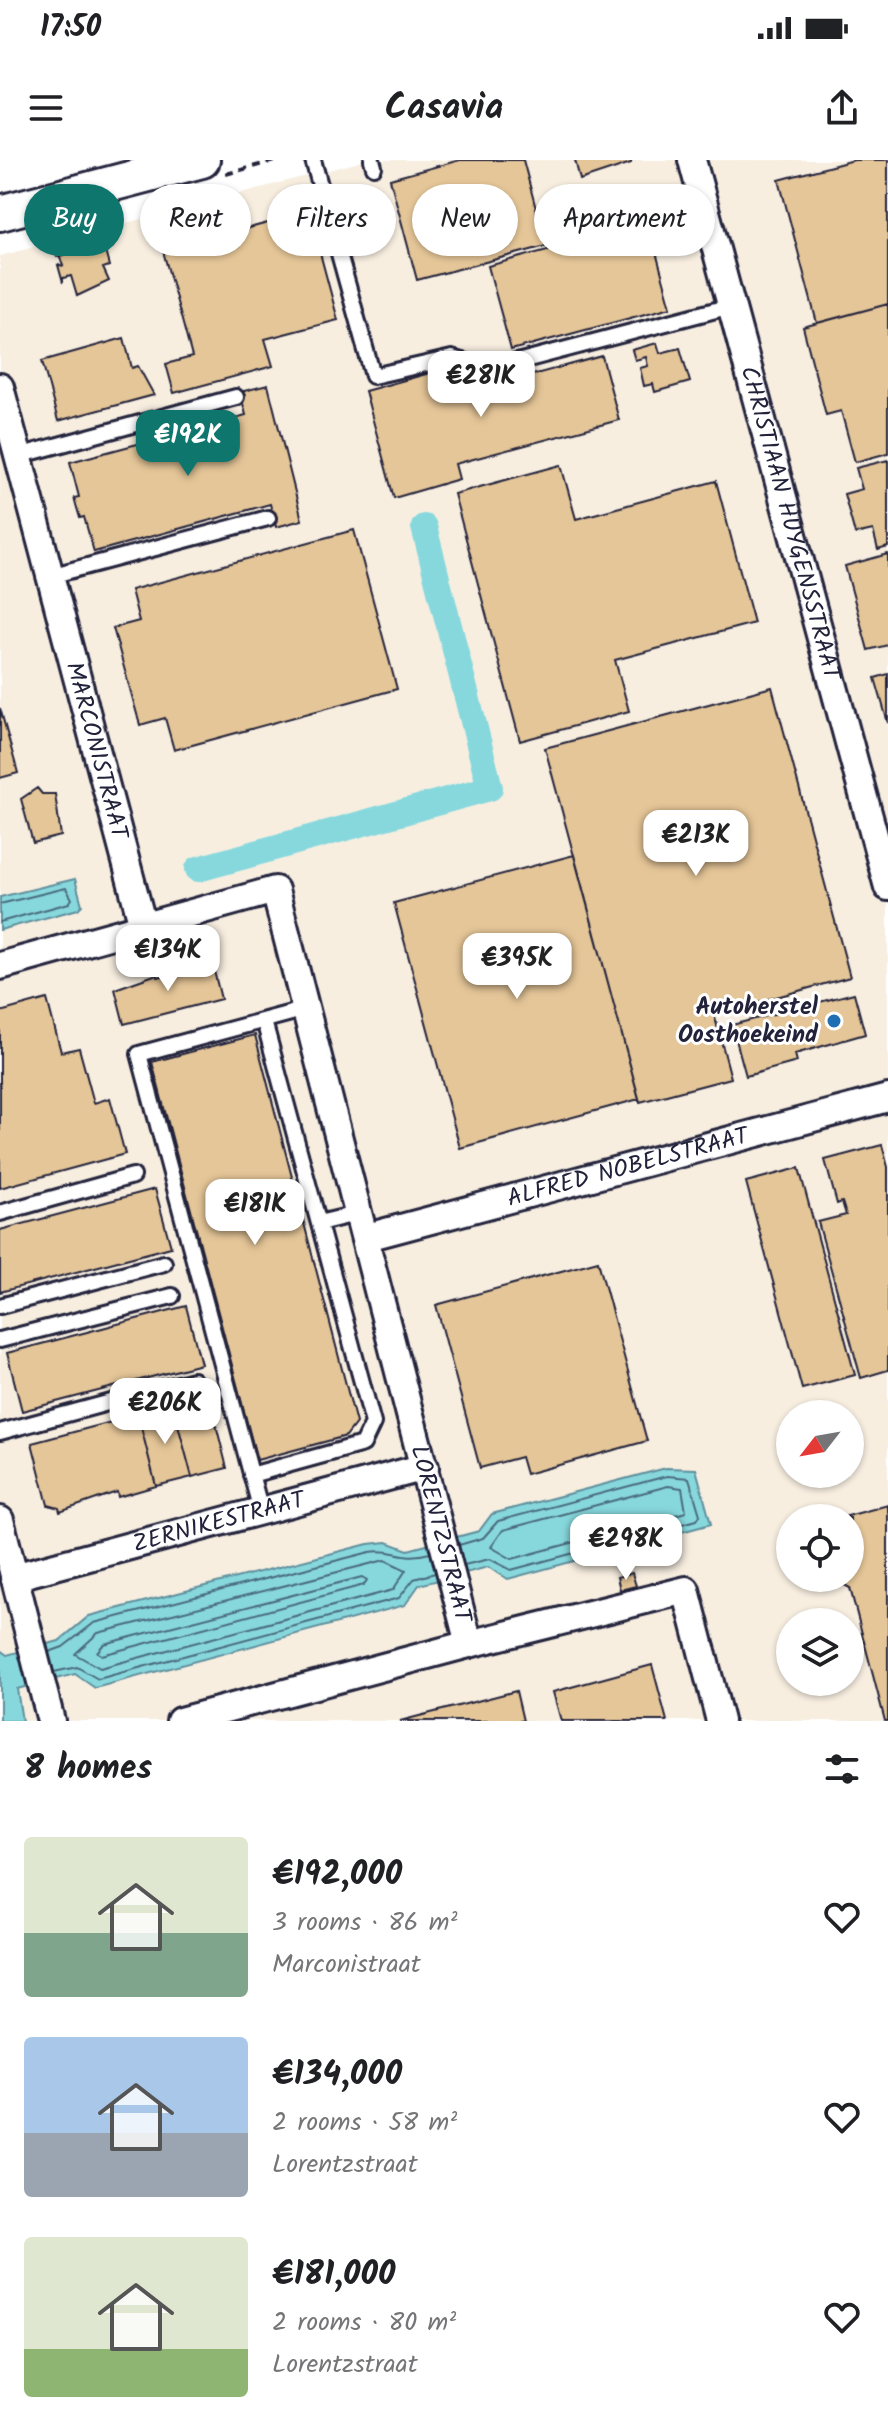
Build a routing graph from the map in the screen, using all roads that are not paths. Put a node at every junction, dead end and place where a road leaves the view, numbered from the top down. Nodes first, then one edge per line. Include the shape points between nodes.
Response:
1 (202, 160) edge
2 (313, 160) edge
3 (692, 160) edge
4 (0, 213) edge
5 (731, 306) junction
6 (0, 387) edge
7 (236, 397) dead end
8 (18, 456) junction
9 (268, 518) dead end
10 (50, 576) junction
11 (888, 887) edge
12 (143, 926) junction
13 (0, 966) edge
14 (306, 1009) junction
15 (264, 1021) junction
16 (888, 1098) edge
17 (133, 1176) dead end
18 (0, 1213) edge
19 (319, 1223) junction
20 (364, 1225) junction
21 (164, 1263) dead end
22 (172, 1296) dead end
23 (0, 1306) edge
24 (0, 1340) edge
25 (193, 1380) dead end
26 (0, 1432) edge
27 (425, 1467) junction
28 (251, 1475) junction
29 (261, 1511) junction
30 (0, 1520) edge
31 (14, 1577) junction
32 (469, 1644) junction
33 (51, 1721) edge
34 (180, 1721) edge
35 (720, 1721) edge

1 - 4 street
2 - 5 lane via 373,376 452,358 490,369
3 - 5 street, CHRISTIAAN HUYGENSSTRAAT
5 - 11 street, CHRISTIAAN HUYGENSSTRAAT
6 - 8 street, MARCONISTRAAT
7 - 8 lane
8 - 10 street, MARCONISTRAAT
9 - 10 lane
10 - 12 street, MARCONISTRAAT
12 - 13 street
12 - 14 street, LORENTZSTRAAT via 275,890
14 - 15 lane
14 - 20 street, LORENTZSTRAAT
15 - 19 lane
15 - 28 lane via 139,1054
16 - 20 street, ALFRED NOBELSTRAAT
17 - 18 lane
19 - 20 lane
19 - 28 lane via 373,1423 363,1444
20 - 27 street, LORENTZSTRAAT
21 - 23 lane
22 - 24 lane
25 - 26 lane
27 - 29 street, ZERNIKESTRAAT
27 - 32 street, LORENTZSTRAAT
28 - 29 lane
29 - 31 street, ZERNIKESTRAAT
30 - 31 street
31 - 33 street
32 - 34 street
32 - 35 street, LORENTZSTRAAT via 686,1590

